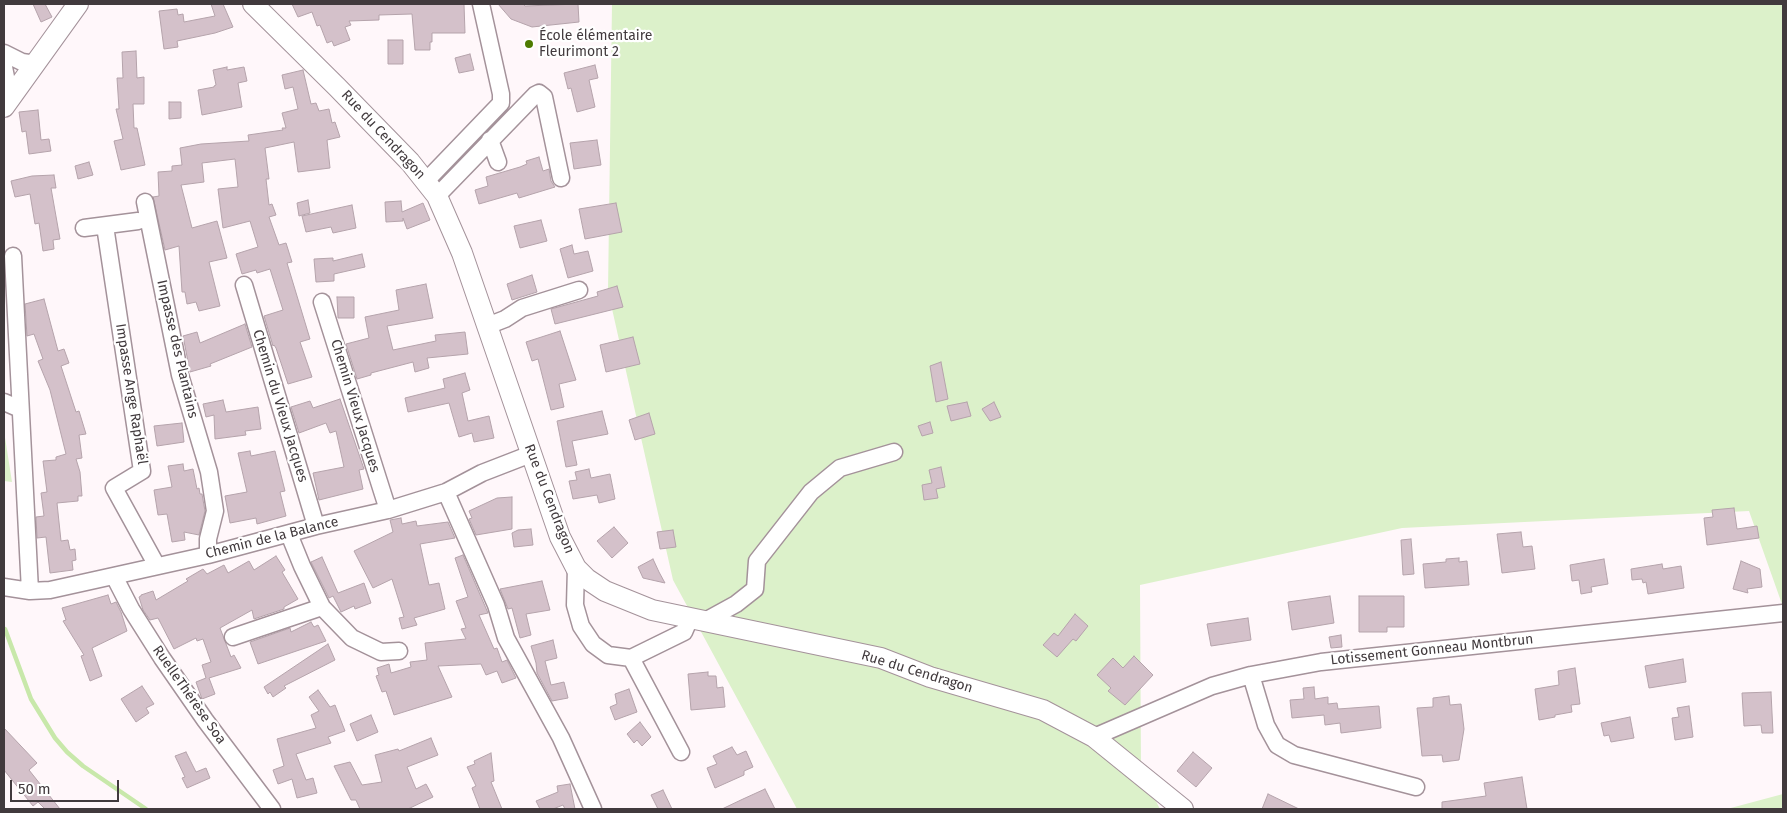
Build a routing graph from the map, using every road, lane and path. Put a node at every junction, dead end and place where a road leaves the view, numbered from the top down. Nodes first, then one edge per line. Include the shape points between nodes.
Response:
1 (78, 4) edge
2 (84, 4) edge
3 (253, 4) edge
4 (481, 4) edge
5 (54, 37) junction
6 (4, 53) edge
7 (36, 64) junction
8 (4, 67) edge
9 (5, 105) edge
10 (490, 140) junction
11 (498, 162) dead end
12 (561, 178) dead end
13 (432, 189) junction
14 (146, 202) dead end
15 (138, 221) dead end
16 (105, 226) junction
17 (84, 228) dead end
18 (13, 256) dead end
19 (244, 285) dead end
20 (579, 290) dead end
21 (322, 302) dead end
22 (487, 326) junction
23 (4, 402) edge
24 (20, 410) junction
25 (894, 452) dead end
26 (531, 454) junction
27 (446, 492) junction
28 (388, 510) junction
29 (316, 526) junction
30 (289, 534) junction
31 (208, 554) junction
32 (157, 566) junction
33 (576, 568) junction
34 (114, 576) junction
35 (4, 588) edge
36 (30, 591) junction
37 (322, 607) junction
38 (1783, 613) edge
39 (697, 620) junction
40 (233, 636) dead end
41 (399, 651) dead end
42 (631, 658) junction
43 (1251, 675) junction
44 (1094, 737) junction
45 (681, 752) dead end
46 (1416, 787) dead end
47 (272, 809) edge
48 (593, 809) edge
49 (1183, 809) edge

1 - 5 main road
2 - 5 main road
3 - 13 main road, Rue du Cendragon via 337,87
4 - 13 street via 501,103
5 - 7 main road
6 - 7 street via 22,62
7 - 9 main road
8 - 9 street
10 - 11 street
10 - 12 street via 535,95 544,96
10 - 13 street
13 - 22 main road, Rue du Cendragon via 462,254
14 - 31 street, Impasse des Plantains via 180,375 209,472 216,511 208,539
15 - 16 street
16 - 17 street
16 - 32 street, Impasse Ange Raphaël via 142,471 114,488
18 - 24 street
19 - 29 street, Chemin du Vieux Jacques
20 - 22 street via 522,308
21 - 28 street, Chemin Vieux Jacques
22 - 26 main road, Rue du Cendragon
23 - 24 street
24 - 36 street
25 - 39 street via 840,468 811,492 758,561 755,589 736,604
26 - 27 street, Chemin de la Balance via 482,473
26 - 33 main road, Rue du Cendragon via 560,537
27 - 28 street, Chemin de la Balance
27 - 48 street via 496,605 506,638 561,738
28 - 29 street, Chemin de la Balance
29 - 30 street, Chemin de la Balance
30 - 31 street, Chemin de la Balance
30 - 37 street
31 - 32 street, Chemin de la Balance
32 - 34 street, Chemin de la Balance
33 - 39 main road, Rue du Cendragon via 605,591 652,610
33 - 42 street via 575,605 581,626 593,644 608,655
34 - 36 street, Chemin de la Balance via 50,590
34 - 47 street, RuelleThérèse Soa via 162,658
35 - 36 street, Chemin de la Balance
37 - 40 street
37 - 41 street via 352,638 381,652
38 - 43 street, Lotissement Gonneau Montbrun via 1320,662
39 - 42 street via 684,632
39 - 44 main road, Rue du Cendragon via 880,658 1043,710
42 - 45 street
43 - 44 street, Lotissement Gonneau Montbrun via 1212,686
43 - 46 street via 1266,725 1277,746 1294,754
44 - 49 main road, Rue du Cendragon

